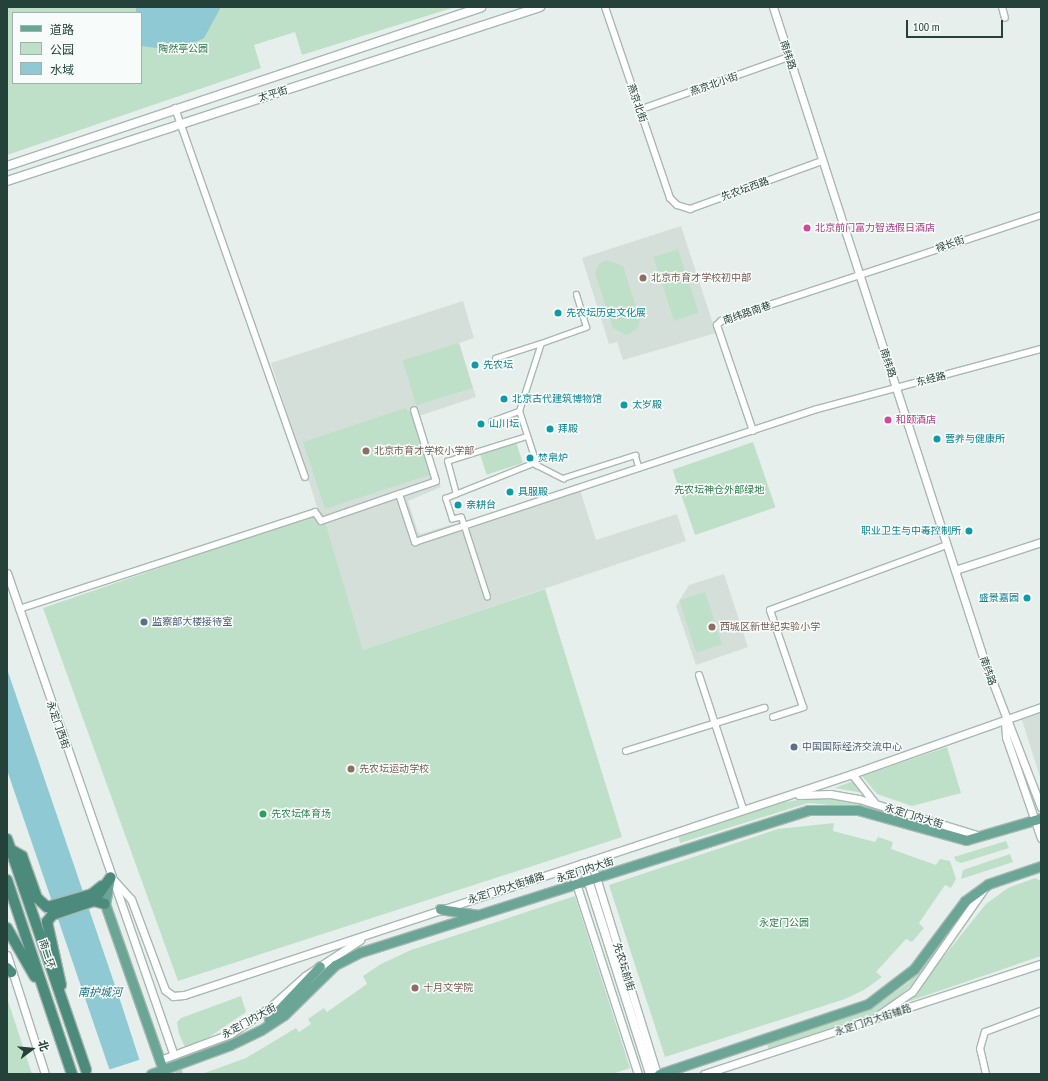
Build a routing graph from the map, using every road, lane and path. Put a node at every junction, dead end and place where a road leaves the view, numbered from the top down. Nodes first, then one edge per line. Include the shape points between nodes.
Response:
1 (481, 7) edge
2 (540, 7) edge
3 (605, 7) edge
4 (773, 7) edge
5 (1002, 7) edge
6 (1005, 18) dead end
7 (789, 57) junction
8 (175, 108) junction
9 (639, 110) junction
10 (180, 123) junction
11 (822, 161) junction
12 (7, 166) edge
13 (7, 181) edge
14 (670, 198) joint
15 (1041, 215) edge
16 (860, 275) junction
17 (576, 294) dead end
18 (541, 343) junction
19 (1041, 349) edge
20 (495, 358) dead end
21 (896, 388) junction
22 (414, 410) dead end
23 (519, 410) junction
24 (491, 421) dead end
25 (753, 431) junction
26 (527, 436) junction
27 (538, 466) junction
28 (639, 467) junction
29 (305, 477) dead end
30 (399, 494) junction
31 (456, 494) junction
32 (464, 526) junction
33 (1041, 542) edge
34 (947, 545) junction
35 (955, 570) junction
36 (7, 573) edge
37 (487, 597) dead end
38 (19, 609) junction
39 (700, 675) dead end
40 (1041, 707) edge
41 (764, 708) dead end
42 (773, 717) dead end
43 (1005, 719) junction
44 (715, 724) junction
45 (626, 751) dead end
46 (852, 774) junction
47 (781, 798) junction
48 (875, 803) junction
49 (1041, 807) edge
50 (743, 809) junction
51 (1038, 818) edge
52 (980, 836) junction
53 (1041, 838) edge
54 (9, 844) edge
55 (591, 861) junction
56 (577, 866) junction
57 (1041, 866) edge
58 (110, 877) junction
59 (7, 880) edge
60 (586, 881) junction
61 (988, 884) junction
62 (93, 897) junction
63 (105, 904) junction
64 (440, 909) junction
65 (51, 911) junction
66 (480, 915) junction
67 (7, 928) edge
68 (368, 934) junction
69 (7, 955) edge
70 (1041, 964) edge
71 (320, 966) junction
72 (9, 970) edge
73 (60, 995) junction
74 (47, 998) junction
75 (1041, 1011) edge
76 (861, 1024) junction
77 (261, 1030) junction
78 (170, 1051) tunnel mouth
79 (160, 1060) junction
80 (86, 1070) dead end
81 (156, 1072) edge
82 (45, 1074) edge
83 (72, 1074) edge
84 (638, 1074) edge
85 (644, 1074) edge
86 (650, 1074) edge
87 (658, 1074) edge
88 (704, 1074) edge
89 (986, 1074) edge

1 - 8 main road, 太平街
2 - 10 main road, 太平街
3 - 9 street, 燕京北街
4 - 7 street, 南纬路
5 - 6 street
7 - 9 street, 燕京北小街
7 - 11 street, 南纬路
8 - 10 street
8 - 12 main road, 太平街
9 - 14 street, 燕京北街
10 - 13 main road, 太平街
10 - 29 street
11 - 14 street, 先农坛西路 via 690,209
11 - 16 street, 南纬路
15 - 16 street, 禄长街
16 - 21 street, 南纬路
16 - 25 street, 南纬路南巷 via 717,325
17 - 18 street via 586,327
18 - 20 street
18 - 23 street
19 - 21 street, 东经路
21 - 25 street, 东经路
21 - 34 street, 南纬路
22 - 30 street via 436,481
23 - 24 street
23 - 26 street
25 - 28 street, 东经路
26 - 27 street
26 - 31 street via 447,461
27 - 28 street via 563,478 635,455
27 - 31 street via 533,463 488,478 479,487
28 - 32 street, 东经路
30 - 32 street, 东经路 via 415,542
30 - 38 street via 321,521 315,512
31 - 32 street via 445,498 452,519 461,517
32 - 37 street
33 - 35 street
34 - 35 street, 南纬路
34 - 42 street via 770,610 802,707
35 - 43 street, 南纬路
36 - 38 street, 永定门西街
38 - 58 street, 永定门西街
39 - 44 street
40 - 43 street
41 - 44 street
43 - 46 street
43 - 49 street, 南纬路
43 - 51 street, 南纬路 via 1006,737
44 - 45 street
44 - 50 street
46 - 47 street
46 - 48 street
47 - 48 street via 830,794
47 - 50 street, 永定门内大街辅路
48 - 52 street
50 - 55 street, 永定门内大街辅路
51 - 52 main road, 永定门内大街
51 - 53 street, 南纬路
52 - 60 main road, 永定门内大街 via 966,840 930,833 858,810 808,810
54 - 65 highway via 22,856 37,898
54 - 73 highway, 南二环
55 - 56 street, 永定门内大街辅路
55 - 60 street, 先农坛前街
56 - 60 main road, 先农坛前街
56 - 60 street, 先农坛前街
56 - 64 street, 永定门内大街辅路
57 - 61 main road
58 - 62 highway
58 - 63 main road
58 - 68 street via 131,899 161,982 174,996 184,996
58 - 78 street, 永定门西街
59 - 74 highway, 南二环
60 - 66 main road, 永定门内大街
60 - 84 street, 先农坛前街
60 - 85 main road, 先农坛前街
60 - 86 main road, 先农坛前街
60 - 87 street, 先农坛前街
61 - 76 street via 912,992 893,1007
61 - 87 main road via 965,900 914,969 868,1004
62 - 63 highway
62 - 65 highway
63 - 79 main road
64 - 66 main road
64 - 68 street, 永定门内大街辅路
65 - 73 highway via 47,927 61,975
66 - 77 main road, 永定门内大街 via 360,952 335,965 284,1015
67 - 74 highway
68 - 71 street
69 - 72 street
70 - 76 street, 永定门内大街辅路
71 - 77 main road
71 - 79 street via 230,1034
72 - 82 street
73 - 80 highway, 南二环
74 - 83 highway, 南二环
75 - 89 street via 985,1032 980,1049
76 - 88 street, 永定门内大街辅路
77 - 81 main road, 永定门内大街 via 230,1046
79 - 81 main road

